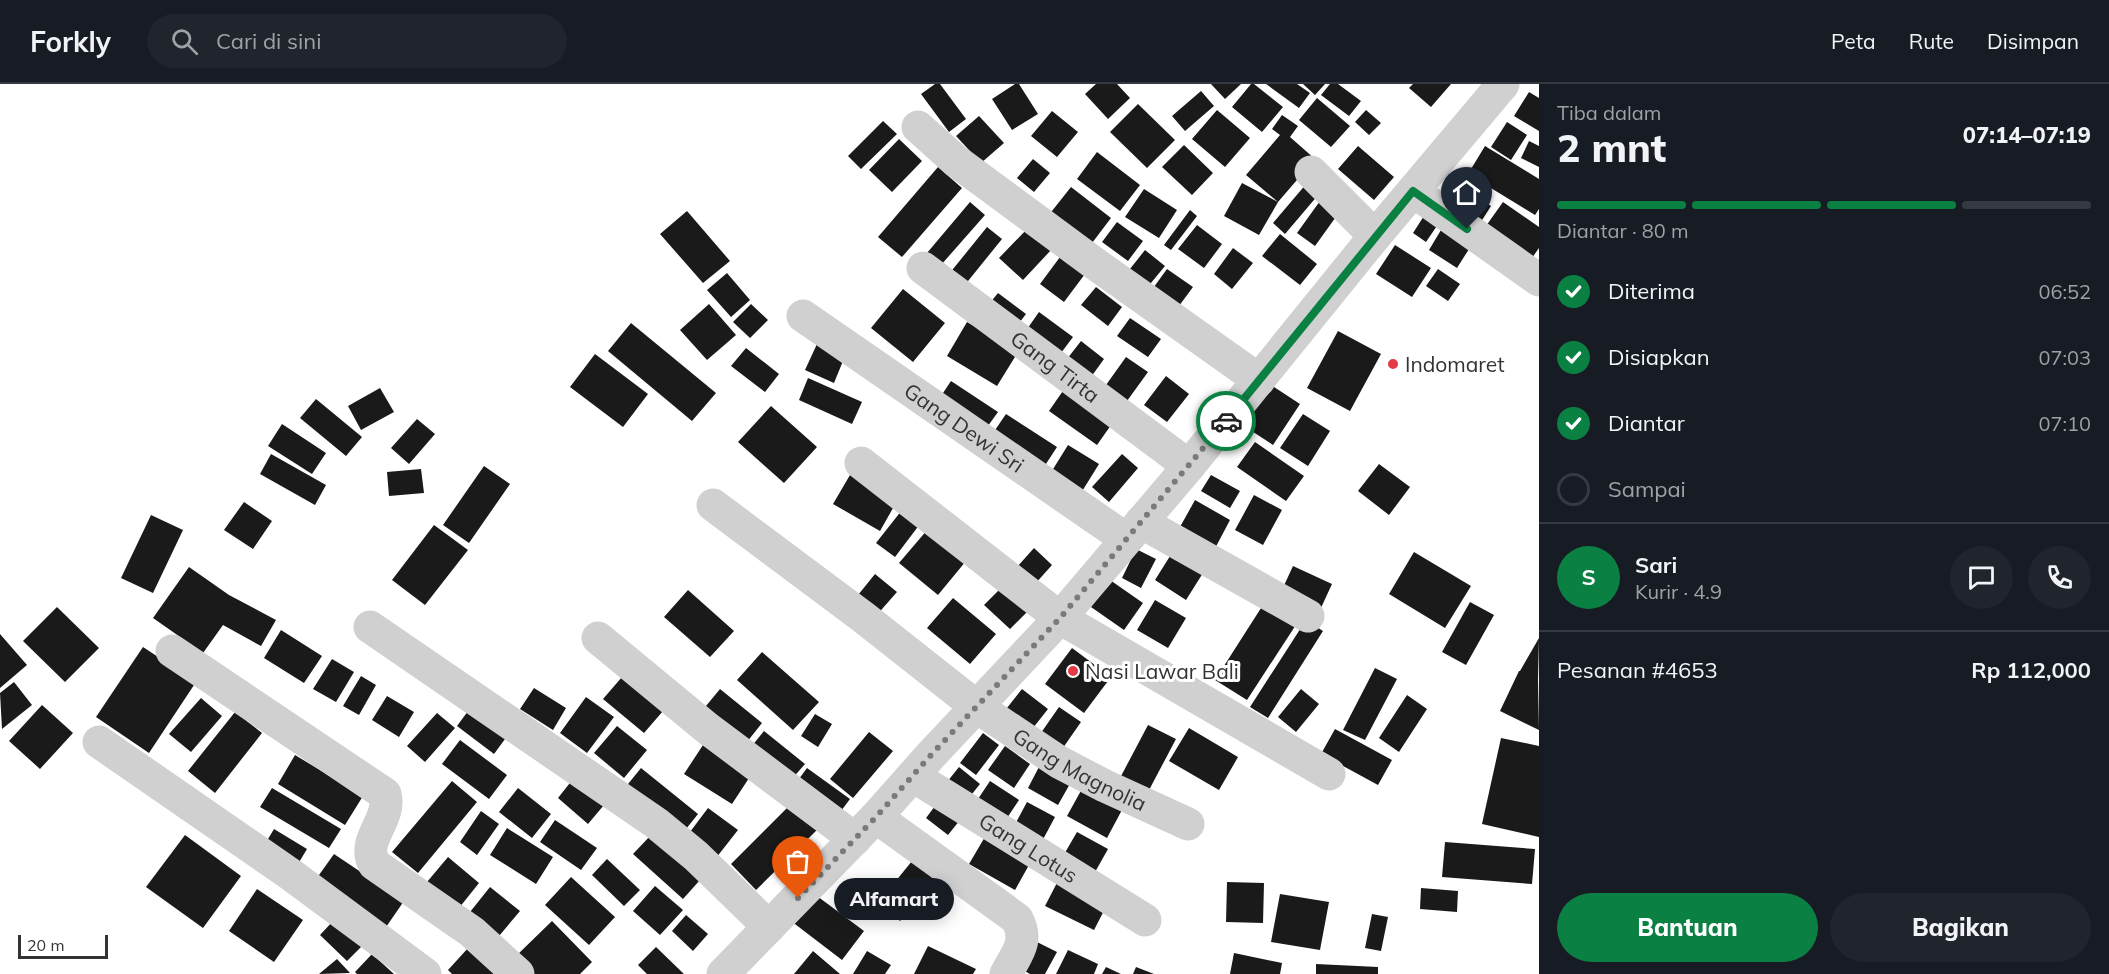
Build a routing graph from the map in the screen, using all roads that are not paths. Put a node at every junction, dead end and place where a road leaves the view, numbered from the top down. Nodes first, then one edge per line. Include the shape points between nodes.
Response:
1 (1503, 84) edge
2 (918, 127) dead end
3 (1311, 172) dead end
4 (1413, 191) junction
5 (1375, 236) junction
6 (923, 268) dead end
7 (1539, 280) edge
8 (803, 316) dead end
9 (1259, 380) junction
10 (861, 463) dead end
11 (1189, 466) junction
12 (713, 505) dead end
13 (1134, 530) junction
14 (1308, 615) dead end
15 (1060, 618) junction
16 (370, 627) dead end
17 (598, 639) dead end
18 (172, 651) dead end
19 (977, 707) junction
20 (99, 742) dead end
21 (1329, 774) dead end
22 (913, 776) junction
23 (1188, 824) dead end
24 (866, 828) junction
25 (1145, 920) dead end
26 (769, 927) junction
27 (425, 974) edge
28 (518, 974) edge
29 (723, 974) edge
30 (1006, 974) edge

1 - 4 street
2 - 9 street via 956,161
3 - 5 street
4 - 5 street
4 - 7 street
5 - 9 street
6 - 11 street, Gang Tirta
8 - 13 street, Gang Dewi Sri
9 - 11 street
10 - 15 street
11 - 13 street
12 - 19 street, Gang Magnolia
13 - 14 street, Gang Dewi Sri
13 - 15 street
15 - 19 street
15 - 21 street
16 - 26 street via 657,823
17 - 24 street via 707,728
18 - 28 street via 386,794 386,811 370,843 374,864 472,932
19 - 22 street
19 - 23 street, Gang Magnolia via 1059,762
20 - 27 street via 290,874
22 - 24 street
22 - 25 street, Gang Lotus
24 - 26 street
24 - 30 street via 1017,919 1024,939
26 - 29 street

